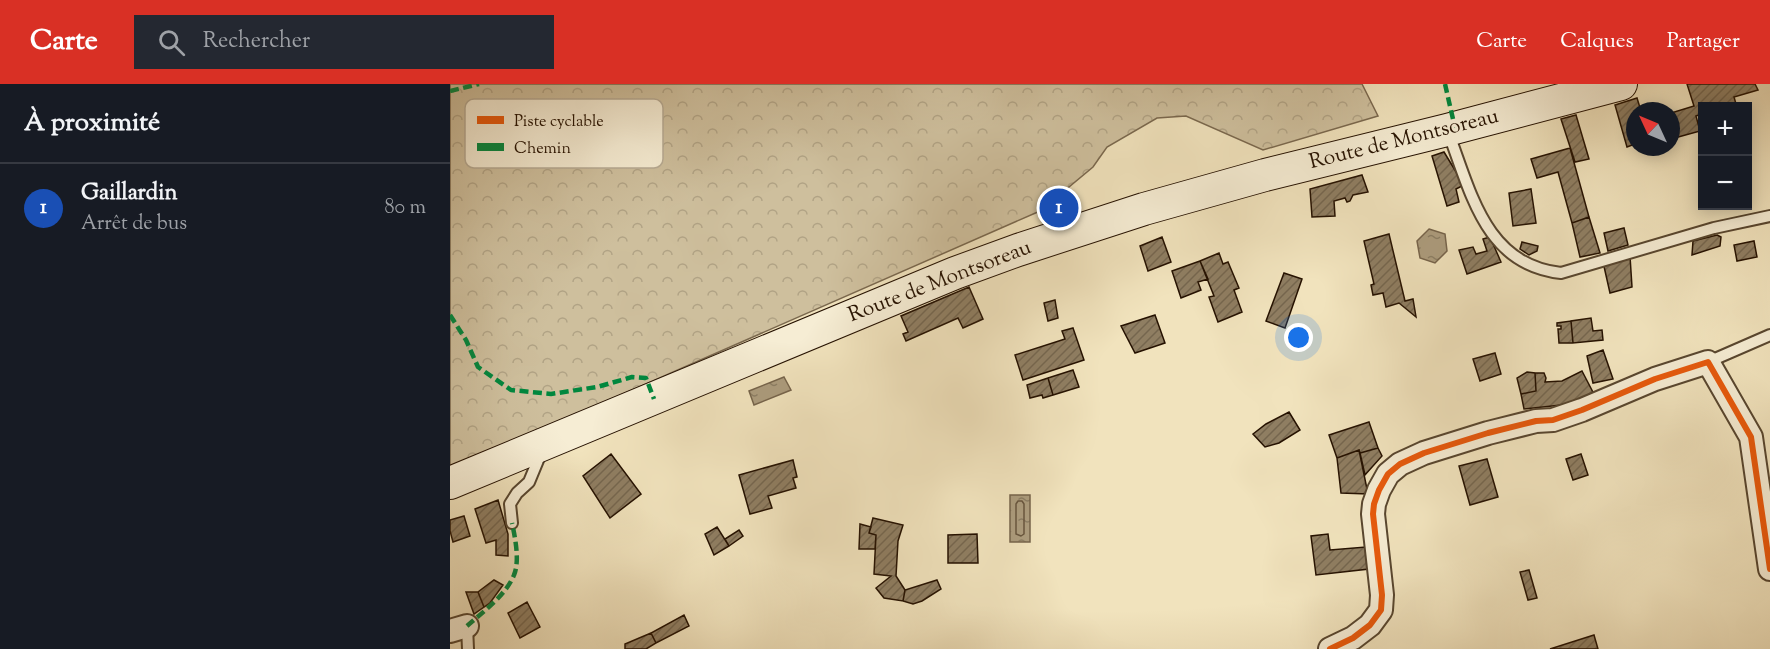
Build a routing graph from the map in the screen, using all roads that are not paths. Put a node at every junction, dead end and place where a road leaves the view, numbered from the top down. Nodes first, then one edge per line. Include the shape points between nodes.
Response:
1 (1621, 84) edge
2 (1447, 130) junction
3 (1770, 216) edge
4 (1770, 335) edge
5 (1708, 362) junction
6 (545, 444) junction
7 (450, 483) edge
8 (512, 523) dead end
9 (1770, 568) edge
10 (459, 628) edge
11 (468, 649) edge
12 (1330, 649) edge

1 - 2 main road, Route de Montsoreau
2 - 3 lane via 1484,224 1515,258 1543,271 1561,273 1714,228
2 - 6 main road, Route de Montsoreau via 1254,178 1017,250
4 - 5 lane
5 - 9 street via 1751,437
5 - 12 street via 1553,420 1488,433 1400,464 1388,474 1374,504 1381,610 1370,625
6 - 7 main road, Route de Montsoreau
6 - 8 lane via 529,482 510,504
10 - 11 lane

